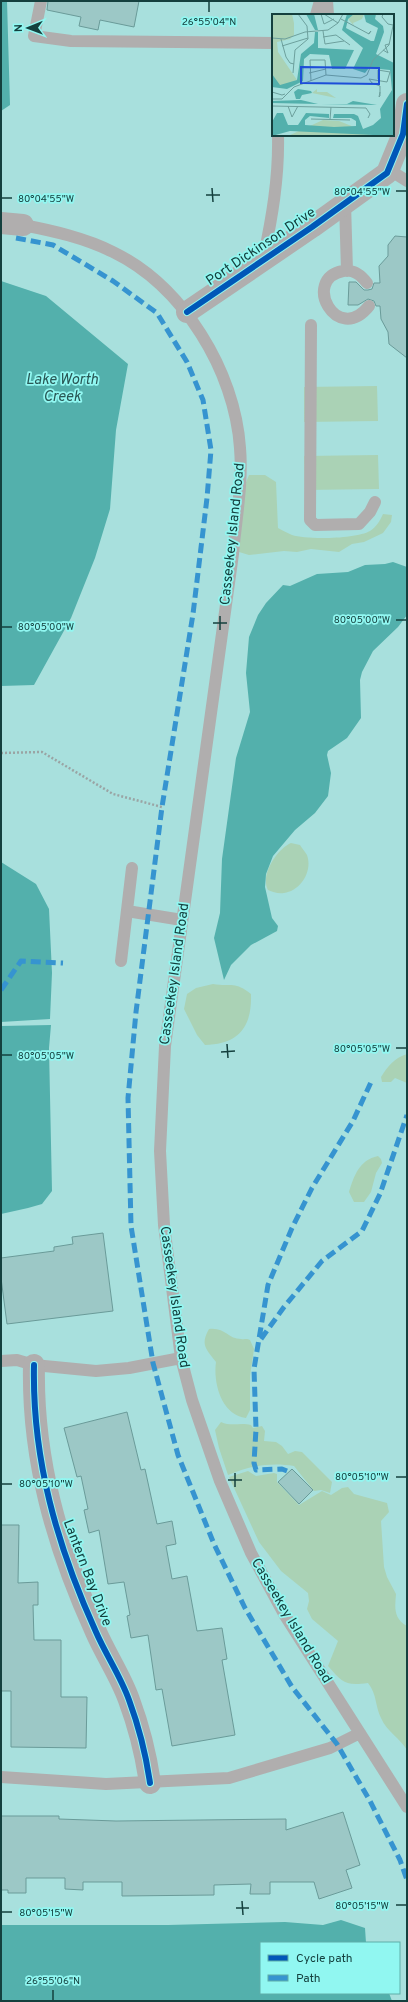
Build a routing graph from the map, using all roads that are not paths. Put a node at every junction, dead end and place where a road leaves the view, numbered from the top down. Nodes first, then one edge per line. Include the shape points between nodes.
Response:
1 (41, 1) edge
2 (320, 1) edge
3 (327, 1) edge
4 (316, 14) edge
5 (328, 14) edge
6 (272, 43) edge
7 (407, 104) edge
8 (278, 136) edge
9 (388, 169) junction
10 (407, 181) edge
11 (346, 203) junction
12 (1, 223) edge
13 (23, 225) joint
14 (263, 260) junction
15 (347, 270) junction
16 (367, 282) dead end
17 (369, 306) dead end
18 (187, 312) junction
19 (312, 324) dead end
20 (375, 502) dead end
21 (132, 868) dead end
22 (127, 912) junction
23 (182, 920) junction
24 (121, 961) dead end
25 (180, 1358) junction
26 (1, 1361) edge
27 (34, 1365) junction
28 (360, 1733) junction
29 (1, 1777) edge
30 (150, 1783) junction
31 (407, 1806) edge

1 - 6 lane via 34,36 72,41
2 - 4 lane
3 - 5 lane
7 - 9 street, Port Dickinson Drive via 403,134
8 - 14 lane via 275,204
9 - 10 lane
9 - 11 street, Port Dickinson Drive via 387,173
11 - 14 street, Port Dickinson Drive
11 - 15 lane
12 - 13 street, Casseekey Island Road
13 - 18 lane, Casseekey Island Road via 63,232 114,252 150,275
14 - 18 street, Port Dickinson Drive
15 - 16 lane via 361,275
15 - 17 lane via 339,272 327,281 324,296 326,306 336,316 351,318
18 - 23 lane, Casseekey Island Road via 207,342 225,382 236,419 242,472
19 - 20 lane via 310,520 315,525 359,524
21 - 22 lane
22 - 23 lane
22 - 24 lane
23 - 25 lane, Casseekey Island Road via 165,1046 160,1151 164,1225
25 - 27 lane via 129,1368 96,1371
25 - 28 lane, Casseekey Island Road via 220,1481 251,1553 284,1614
26 - 27 lane via 17,1360
27 - 30 street, Lantern Bay Drive via 33,1398 39,1453 50,1507 96,1632 129,1699 145,1753
28 - 30 lane via 330,1748 229,1778
28 - 31 lane, Casseekey Island Road
29 - 30 lane via 106,1784

